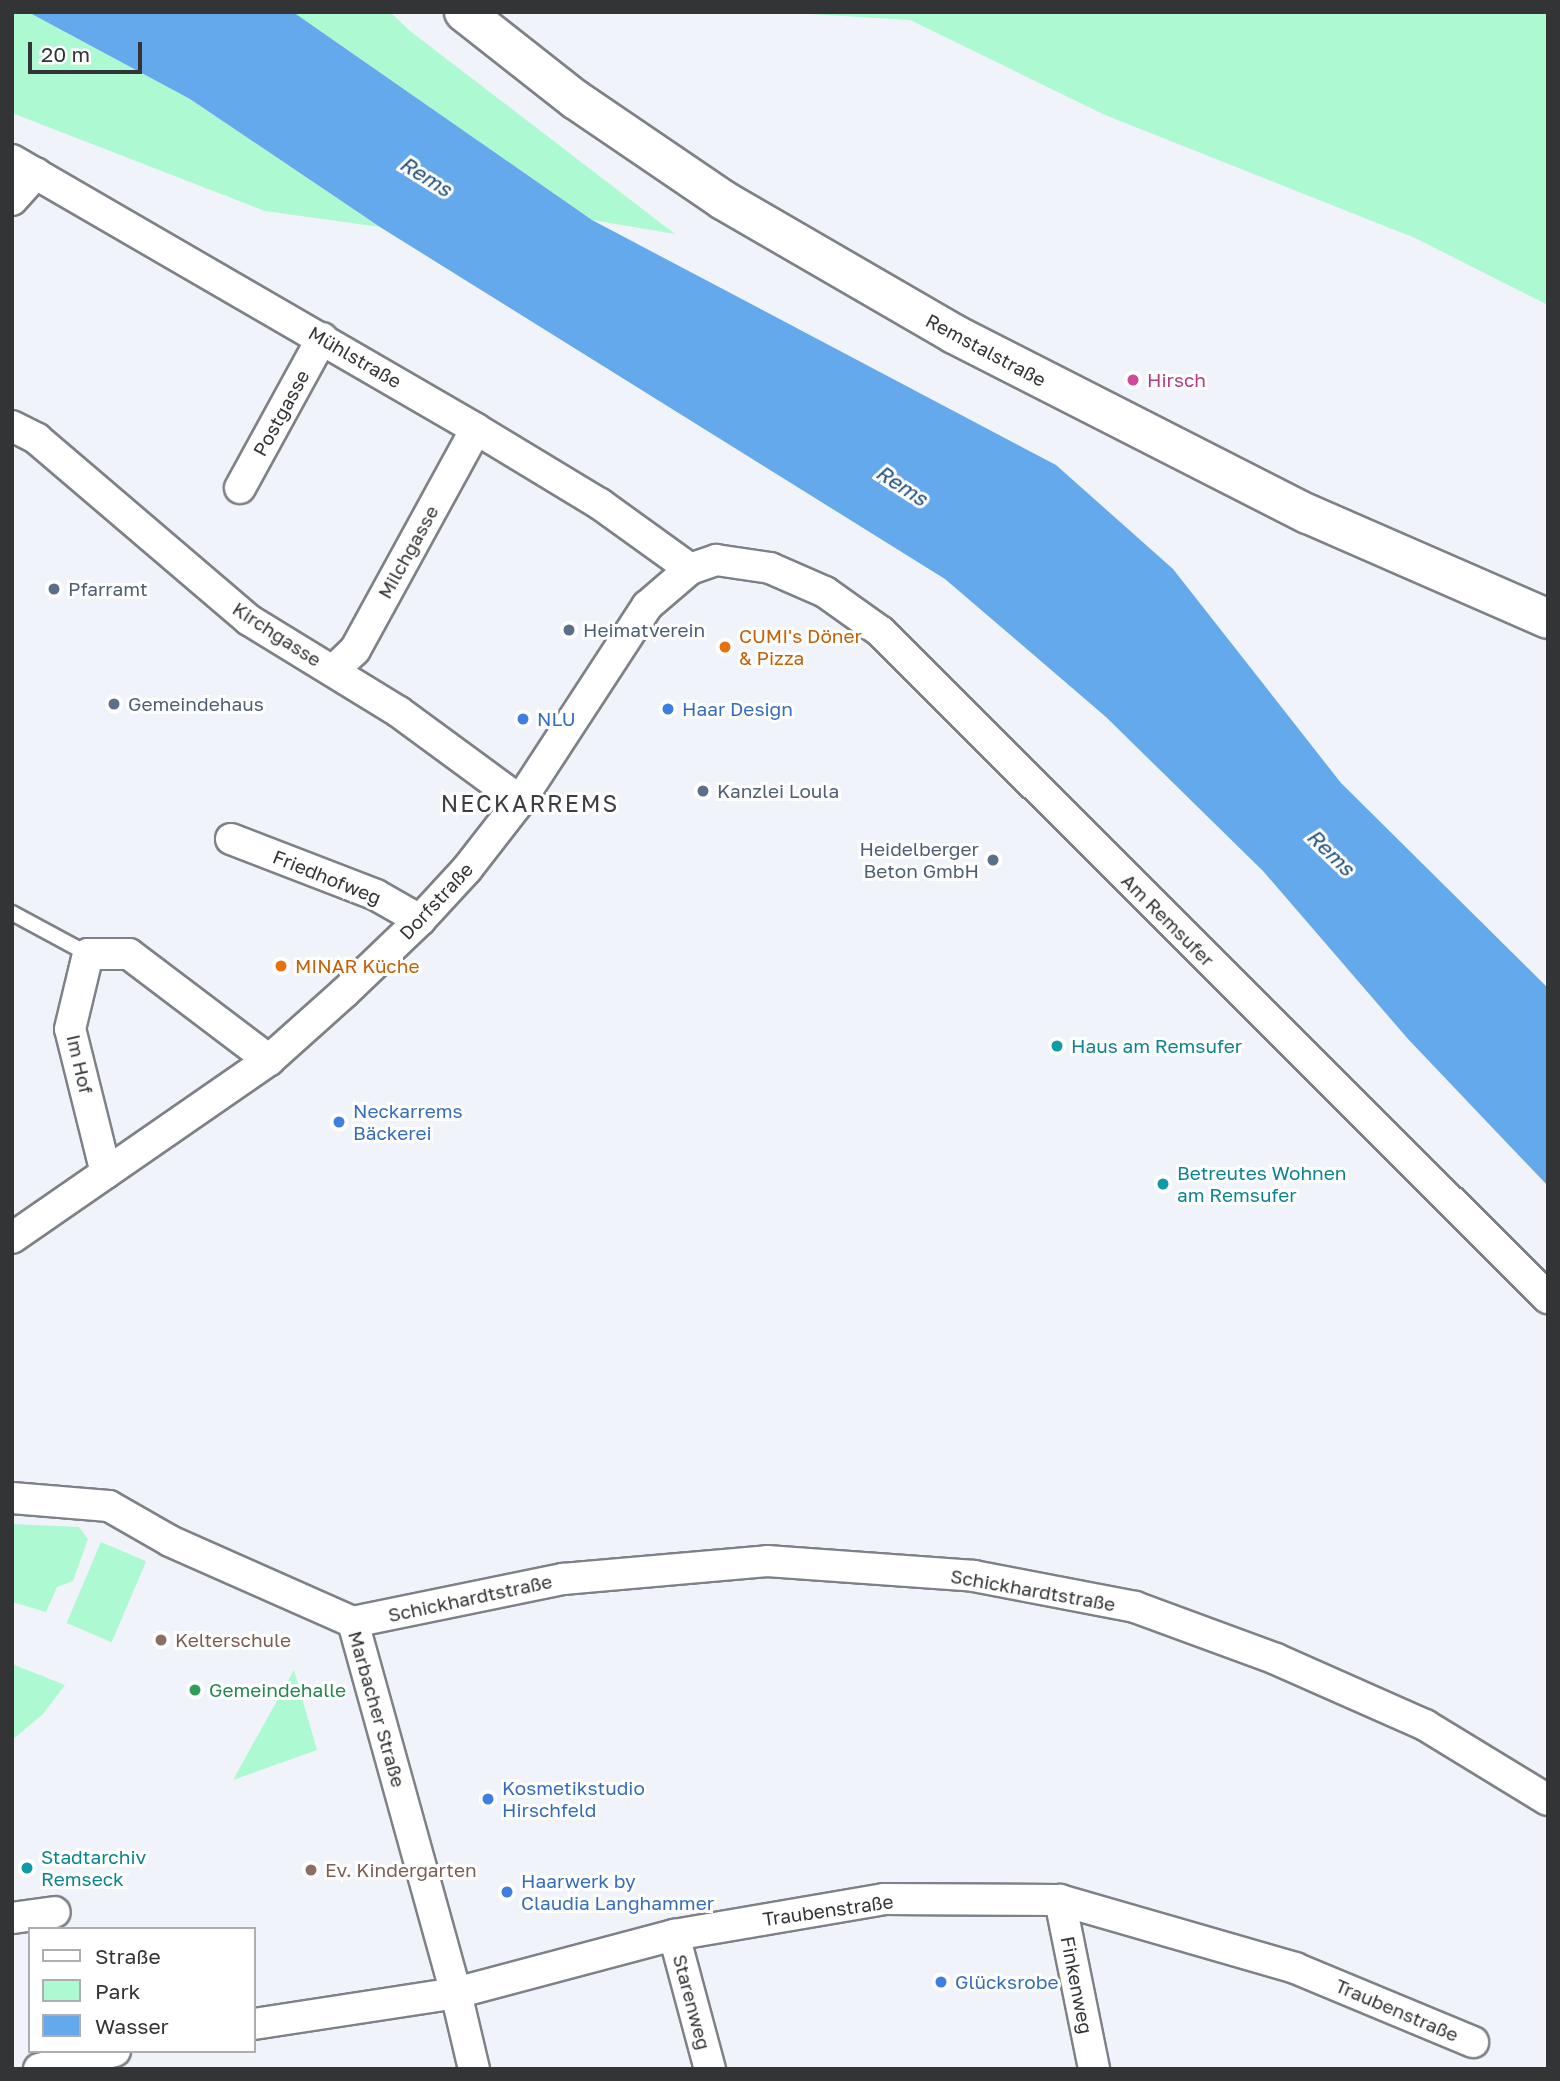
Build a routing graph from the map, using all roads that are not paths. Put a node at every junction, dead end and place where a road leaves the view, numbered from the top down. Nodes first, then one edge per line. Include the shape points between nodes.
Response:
1 (464, 12) edge
2 (24, 166) edge
3 (12, 201) edge
4 (322, 338) junction
5 (12, 426) edge
6 (476, 429) junction
7 (240, 488) dead end
8 (769, 568) joint
9 (690, 569) junction
10 (1548, 619) edge
11 (334, 670) junction
12 (520, 801) junction
13 (231, 839) dead end
14 (12, 913) edge
15 (420, 920) junction
16 (88, 954) junction
17 (270, 1060) junction
18 (106, 1173) junction
19 (12, 1238) edge
20 (1548, 1298) edge
21 (12, 1498) edge
22 (353, 1622) junction
23 (1548, 1800) edge
24 (1060, 1900) junction
25 (54, 1912) dead end
26 (12, 1918) edge
27 (674, 1935) junction
28 (456, 1993) junction
29 (256, 2024) edge
30 (1473, 2042) dead end
31 (107, 2053) edge
32 (39, 2069) edge
33 (474, 2069) edge
34 (710, 2069) edge
35 (1094, 2069) edge

1 - 10 main road, Remstalstraße via 576,100 723,200 954,334 1308,514
2 - 3 street
2 - 4 street, Mühlstraße
4 - 6 street, Mühlstraße
4 - 7 street, Postgasse
5 - 11 street, Kirchgasse via 37,439 249,620
6 - 9 street, Mühlstraße via 600,504
6 - 11 street, Milchgasse via 355,650
8 - 9 street, Dorfstraße via 716,560
8 - 20 street, Am Remsufer via 825,593 881,632
9 - 12 street, Dorfstraße via 647,607
11 - 12 street, Kirchgasse
12 - 15 street, Dorfstraße
13 - 15 street, Friedhofweg via 376,895
14 - 16 lane
15 - 17 street, Dorfstraße
16 - 17 street via 129,954
16 - 18 street, Im Hof via 70,1029
17 - 18 street, Dorfstraße
18 - 19 street, Dorfstraße
21 - 22 street, Marbacher Straße via 109,1506 170,1541
22 - 23 street, Schickhardtstraße via 563,1579 766,1561 974,1576 1135,1607 1276,1659 1425,1725
22 - 28 street, Marbacher Straße
24 - 27 street, Traubenstraße via 884,1899
24 - 30 street, Traubenstraße via 1295,1968
24 - 35 street, Finkenweg
25 - 26 street
27 - 28 street, Traubenstraße
27 - 34 street, Starenweg
28 - 29 street, Traubenstraße
28 - 33 street, Marbacher Straße
31 - 32 street

